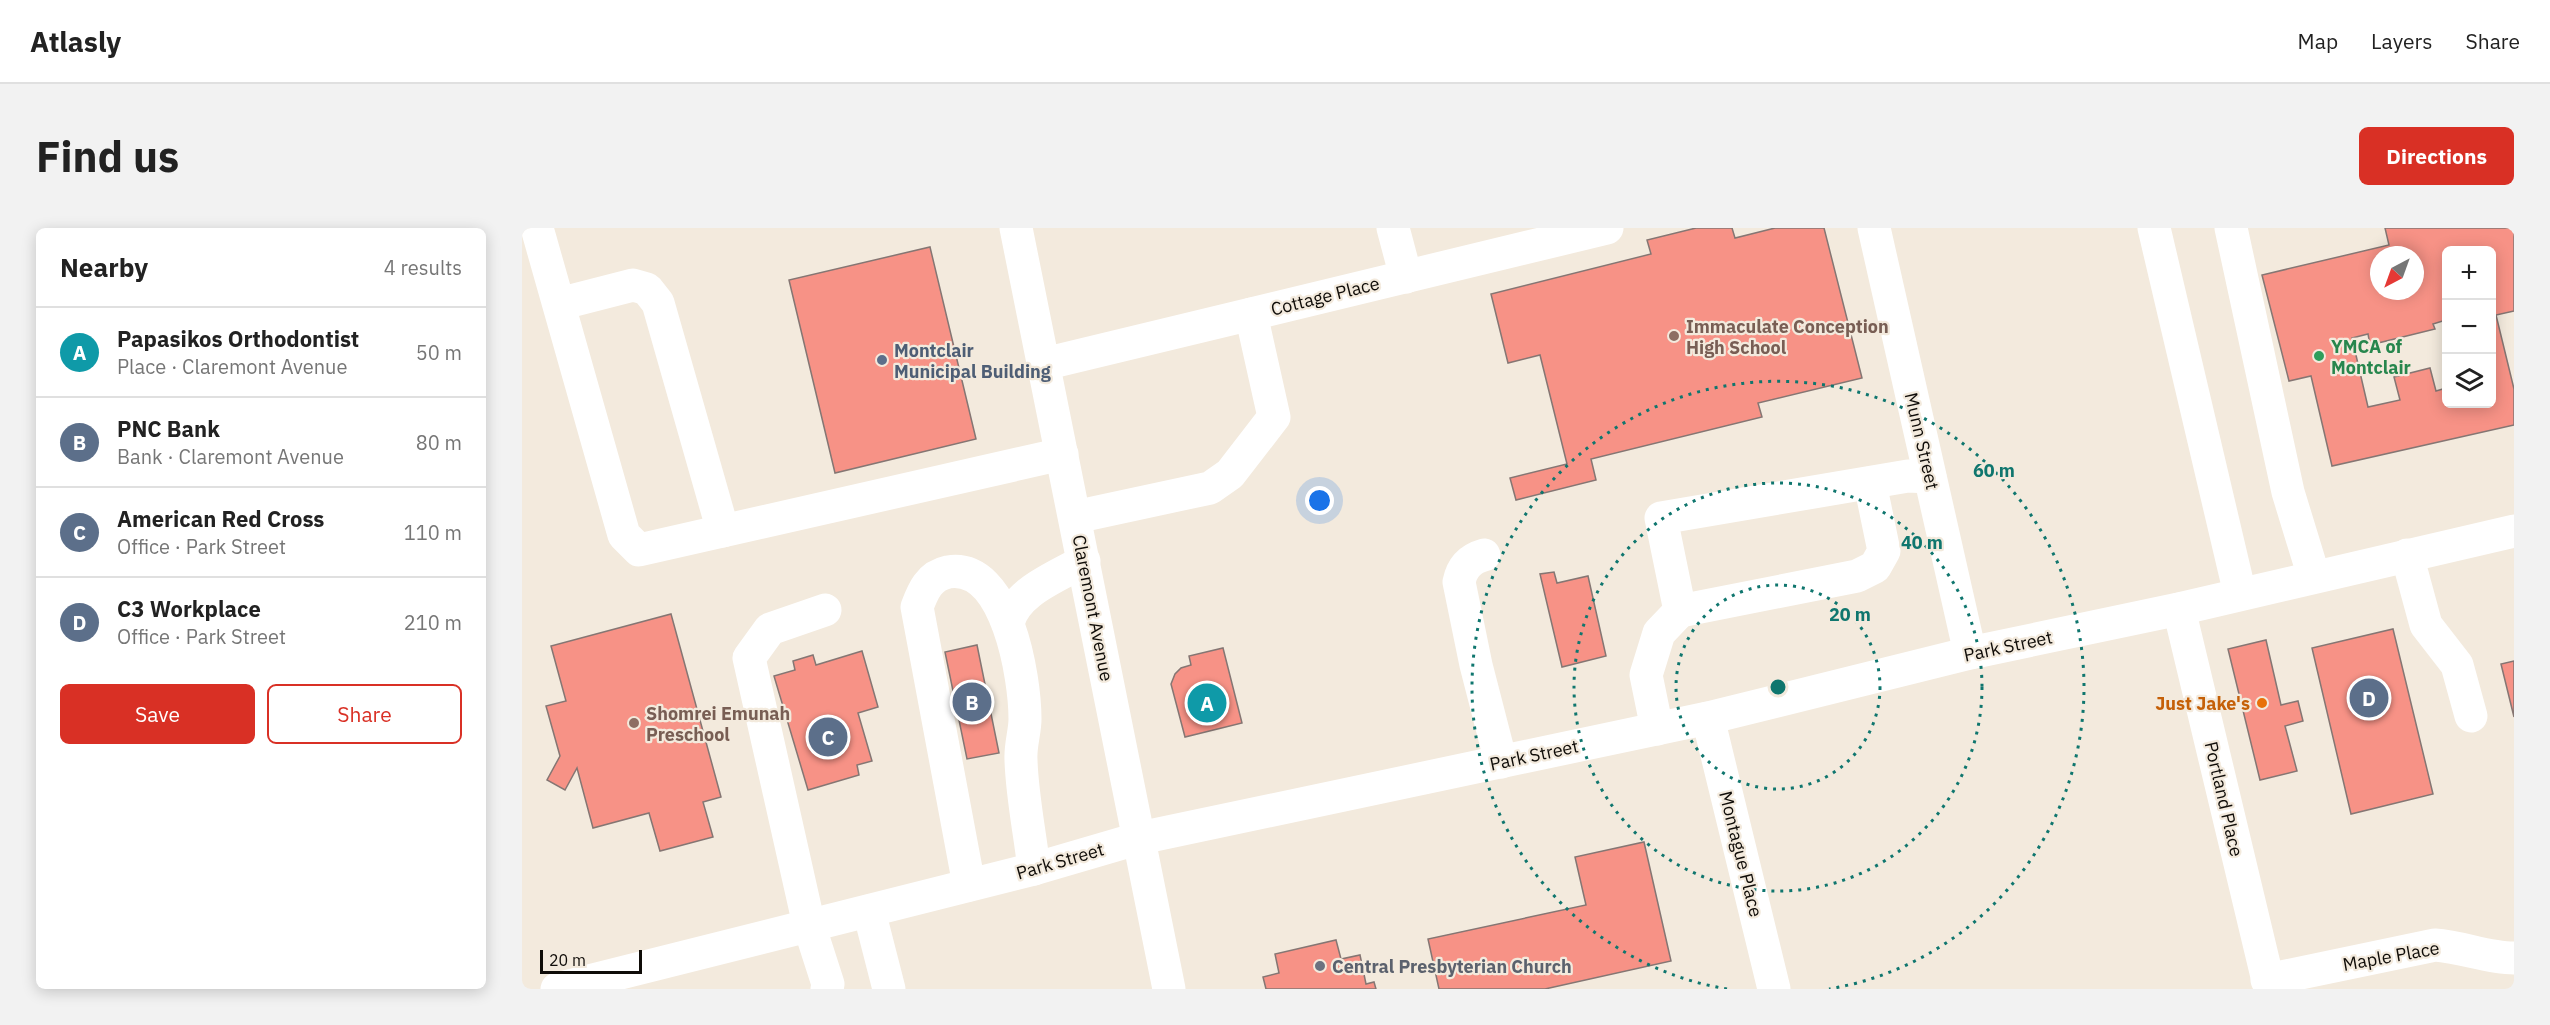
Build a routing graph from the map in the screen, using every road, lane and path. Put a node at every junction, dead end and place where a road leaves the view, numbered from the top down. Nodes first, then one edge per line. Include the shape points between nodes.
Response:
1 (537, 228) edge
2 (1016, 228) edge
3 (1393, 228) edge
4 (1607, 228) edge
5 (1874, 228) edge
6 (2154, 228) edge
7 (2232, 228) edge
8 (1406, 277) junction
9 (559, 304) junction
10 (1251, 314) junction
11 (1044, 364) junction
12 (1062, 454) junction
13 (1930, 477) junction
14 (1870, 483) junction
15 (1075, 517) junction
16 (723, 531) junction
17 (2514, 531) edge
18 (1484, 555) dead end
19 (2407, 555) junction
20 (1084, 561) junction
21 (2314, 577) junction
22 (2240, 594) junction
23 (2179, 609) junction
24 (825, 610) dead end
25 (1680, 611) junction
26 (1008, 624) junction
27 (1970, 653) junction
28 (2471, 716) dead end
29 (1708, 718) junction
30 (1657, 729) junction
31 (1501, 762) junction
32 (1140, 838) junction
33 (1034, 868) junction
34 (969, 885) junction
35 (869, 911) junction
36 (809, 925) junction
37 (2514, 958) edge
38 (605, 984) edge
39 (2268, 984) edge
40 (557, 989) edge
41 (827, 989) edge
42 (889, 989) edge
43 (1169, 989) edge
44 (1774, 989) edge

1 - 9 street
2 - 11 street, Claremont Avenue
3 - 8 street
4 - 8 street, Cottage Place
5 - 13 street, Munn Street
6 - 22 street
7 - 21 street via 2288,492
8 - 10 street, Cottage Place
9 - 16 street via 633,285 647,289 658,303
9 - 16 street via 624,535 639,550
10 - 11 street, Cottage Place
10 - 15 street via 1275,417 1230,474 1210,488
11 - 12 street, Claremont Avenue
12 - 15 street, Claremont Avenue
12 - 16 street
13 - 14 street via 1908,476
13 - 27 street, Munn Street
14 - 25 street via 1884,551 1875,567 1857,576
14 - 25 street via 1661,518
15 - 20 street, Claremont Avenue
17 - 19 street, Park Street
18 - 31 street via 1462,568 1459,582
19 - 21 street, Park Street
19 - 28 street via 2426,625 2457,665
20 - 26 street via 1025,596 1014,608
20 - 32 street, Claremont Avenue
21 - 22 street, Park Street
22 - 23 street, Park Street
23 - 27 street, Park Street
23 - 39 street, Portland Place
24 - 36 street via 770,629 749,658
25 - 30 street via 1659,633 1646,675
26 - 33 street via 1021,672 1025,719 1021,758
26 - 34 street via 1000,603 987,587 964,572 938,575 922,591 917,608
27 - 29 street, Park Street
29 - 30 street, Park Street
29 - 44 street, Montague Place
30 - 31 street, Park Street
31 - 32 street, Park Street
32 - 33 street, Park Street
32 - 43 street, Claremont Avenue
33 - 34 street, Park Street
34 - 35 street, Park Street
35 - 36 street, Park Street
35 - 42 street
36 - 38 street, Park Street
36 - 41 street
37 - 39 street, Maple Place via 2435,945
38 - 40 street, Park Street

